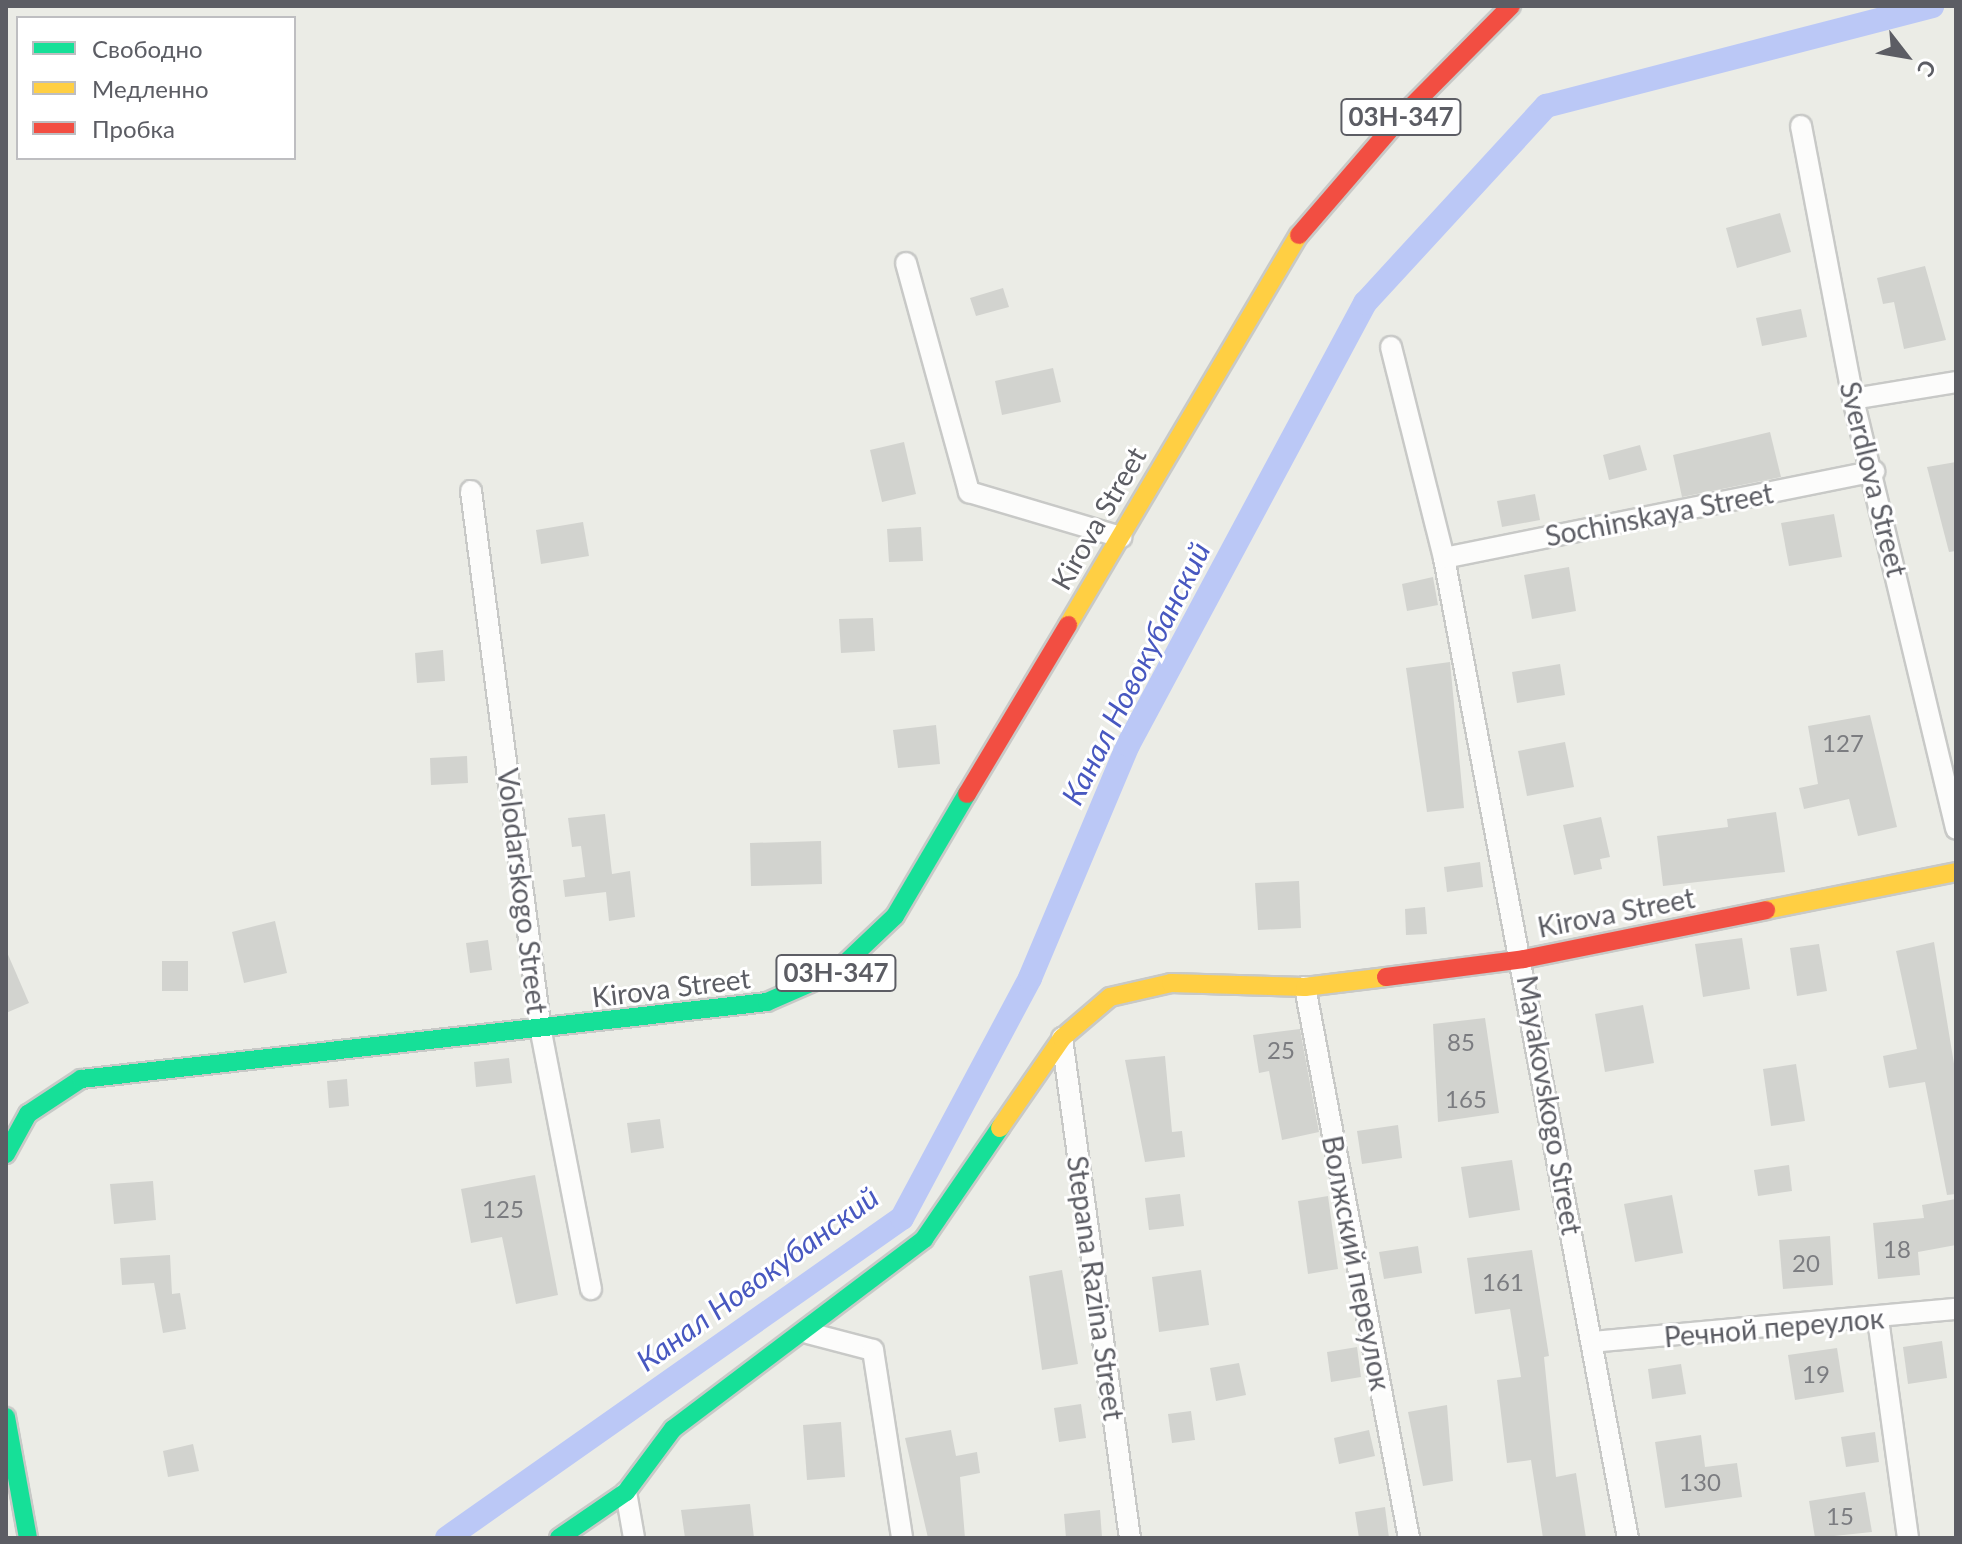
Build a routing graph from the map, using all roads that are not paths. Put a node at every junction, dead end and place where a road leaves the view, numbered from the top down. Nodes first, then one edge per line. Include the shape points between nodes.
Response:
1 (1511, 6) edge
2 (1801, 126) dead end
3 (906, 263) dead end
4 (1391, 347) dead end
5 (1956, 382) edge
6 (1853, 399) junction
7 (1874, 471) junction
8 (471, 491) dead end
9 (1121, 537) junction
10 (1444, 558) junction
11 (1956, 829) edge
12 (1956, 872) edge
13 (1524, 959) junction
14 (1305, 987) junction
15 (541, 1032) junction
16 (1062, 1038) junction
17 (6, 1154) edge
18 (591, 1289) dead end
19 (1956, 1309) edge
20 (1878, 1319) junction
21 (808, 1333) junction
22 (1592, 1342) junction
23 (6, 1417) edge
24 (626, 1492) junction
25 (28, 1538) edge
26 (559, 1538) edge
27 (634, 1538) edge
28 (902, 1538) edge
29 (1130, 1538) edge
30 (1409, 1538) edge
31 (1628, 1538) edge
32 (1908, 1538) edge

1 - 9 main road, Kirova Street / 03Н-347 via 1400,118 1299,235
2 - 6 street, Sverdlova Street
3 - 9 street via 969,492
4 - 10 street, Mayakovskogo Street
5 - 6 street
6 - 7 street, Sverdlova Street
7 - 10 street, Sochinskaya Street
7 - 11 street, Sverdlova Street
8 - 15 street, Volodarskogo Street
9 - 15 main road, Kirova Street / 03Н-347 via 895,916 836,972 767,1002
10 - 13 street, Mayakovskogo Street
12 - 13 main road, Kirova Street
13 - 14 main road, Kirova Street
13 - 22 street, Mayakovskogo Street
14 - 16 main road, Kirova Street via 1171,983 1110,997
14 - 30 street, Волжский переулок
15 - 17 main road, Kirova Street / 03Н-347 via 81,1079 28,1114
15 - 18 street, Volodarskogo Street
16 - 21 main road, Kirova Street via 924,1239
16 - 29 street, Stepana Razina Street
19 - 20 street, Речной переулок
20 - 22 street, Речной переулок
20 - 32 street
21 - 24 main road, Kirova Street via 673,1429
21 - 28 street via 873,1350
22 - 31 street, Mayakovskogo Street
23 - 25 main road
24 - 26 main road, Kirova Street
24 - 27 street

